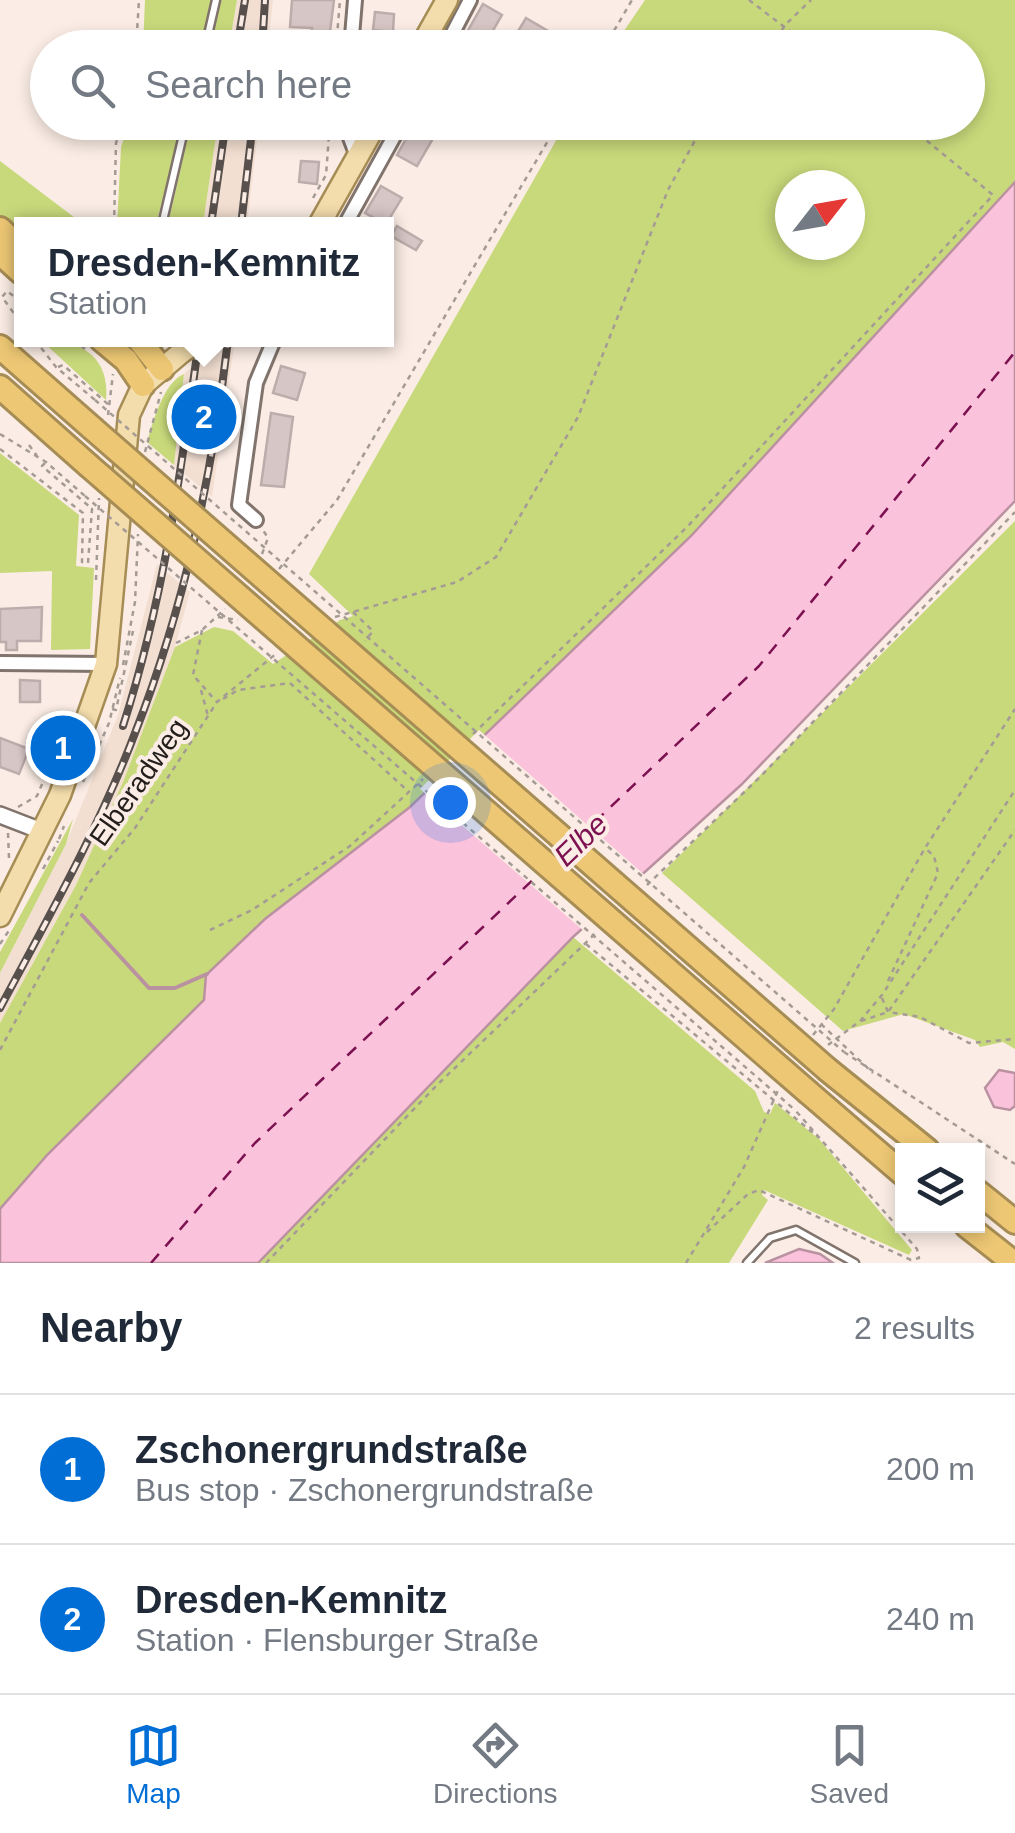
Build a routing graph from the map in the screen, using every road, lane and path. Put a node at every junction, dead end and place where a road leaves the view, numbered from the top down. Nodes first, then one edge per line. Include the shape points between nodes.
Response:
1 (139, 0) edge
2 (216, 0) edge
3 (340, 0) edge
4 (355, 0) edge
5 (447, 0) edge
6 (470, 0) edge
7 (632, 0) edge
8 (750, 0) edge
9 (811, 0) edge
10 (785, 25) junction
11 (137, 30) edge
12 (209, 30) edge
13 (338, 30) edge
14 (352, 30) edge
15 (430, 30) edge
16 (454, 30) edge
17 (614, 30) edge
18 (782, 30) edge
19 (791, 30) edge
20 (117, 140) edge
21 (182, 140) edge
22 (329, 140) edge
23 (351, 140) edge
24 (366, 140) edge
25 (392, 140) edge
26 (548, 140) edge
27 (695, 140) edge
28 (926, 140) edge
29 (357, 156) junction
30 (313, 198) dead end
31 (114, 217) edge
32 (164, 217) edge
33 (324, 217) edge
34 (348, 217) edge
35 (14, 297) edge
36 (14, 312) edge
37 (40, 347) edge
38 (114, 347) edge
39 (146, 347) edge
40 (190, 347) edge
41 (271, 347) edge
42 (0, 348) edge
43 (56, 367) junction
44 (162, 368) junction
45 (113, 372) dead end
46 (143, 385) junction
47 (0, 388) edge
48 (197, 397) dead end
49 (216, 399) dead end
50 (0, 434) edge
51 (191, 444) dead end
52 (29, 445) dead end
53 (210, 447) dead end
54 (0, 449) edge
55 (37, 457) junction
56 (46, 462) junction
57 (92, 509) junction
58 (98, 510) dead end
59 (1015, 512) edge
60 (256, 520) dead end
61 (296, 550) dead end
62 (322, 625) dead end
63 (135, 632) dead end
64 (176, 643) dead end
65 (291, 644) dead end
66 (0, 664) edge
67 (106, 664) junction
68 (200, 688) junction
69 (217, 702) junction
70 (1015, 709) edge
71 (116, 710) dead end
72 (208, 717) junction
73 (463, 743) dead end
74 (422, 780) dead end
75 (1015, 790) edge
76 (408, 792) junction
77 (0, 815) edge
78 (1015, 830) edge
79 (44, 832) junction
80 (6, 835) dead end
81 (926, 848) junction
82 (5, 868) dead end
83 (658, 874) dead end
84 (0, 916) edge
85 (210, 930) dead end
86 (882, 995) junction
87 (888, 1012) junction
88 (860, 1022) junction
89 (820, 1023) junction
90 (810, 1040) dead end
91 (1015, 1040) edge
92 (0, 1050) edge
93 (825, 1060) junction
94 (872, 1074) junction
95 (781, 1084) dead end
96 (772, 1098) junction
97 (802, 1101) junction
98 (820, 1134) junction
99 (919, 1143) edge
100 (1015, 1164) edge
101 (895, 1168) edge
102 (985, 1198) edge
103 (1015, 1222) edge
104 (705, 1232) junction
105 (976, 1233) edge
106 (266, 1263) edge
107 (686, 1263) edge
108 (748, 1263) edge
109 (855, 1263) edge
110 (1014, 1263) edge

1 - 11 path
2 - 12 lane
3 - 13 path
4 - 14 street
5 - 15 main road
6 - 16 street
7 - 17 path
8 - 10 path
9 - 10 path
10 - 18 path
10 - 19 path
20 - 31 path
21 - 32 lane
22 - 30 path via 326,176
23 - 29 street
24 - 29 main road
25 - 34 street
26 - 61 path via 338,500
27 - 62 path via 668,190 578,416 496,557 458,582
28 - 73 path via 993,196 688,526
29 - 33 main road
35 - 36 path via 2,297
37 - 43 path
38 - 46 highway
39 - 44 highway
40 - 44 main road
41 - 60 street via 256,383 239,505
42 - 93 highway, bridge
43 - 45 path via 64,365 109,405
43 - 94 path, bridge
44 - 46 main road
46 - 67 main road via 126,436
47 - 97 highway, bridge
48 - 49 path
50 - 55 path
51 - 53 path
52 - 55 path
54 - 57 path via 83,513 82,562 88,562
55 - 56 path
56 - 57 path via 42,466
56 - 97 path, bridge
57 - 58 path
59 - 83 path
63 - 71 path
64 - 68 path via 202,630 193,675
65 - 69 path
66 - 67 street
67 - 79 main road
68 - 69 path
68 - 72 path
69 - 72 path, Elberadweg
69 - 76 path via 238,690 290,683
70 - 81 path
72 - 92 path, Elberadweg via 89,884
74 - 76 path
75 - 86 path
76 - 85 path via 350,846
77 - 79 street
78 - 87 path
79 - 84 main road
80 - 82 path
81 - 86 path via 938,873
81 - 89 path
86 - 87 path
86 - 88 path
87 - 88 path
87 - 91 path via 920,1018 960,1042
88 - 93 path
89 - 90 path
89 - 94 path
93 - 99 highway
94 - 100 path
95 - 96 path
96 - 98 path
96 - 104 path via 744,1167
96 - 106 path via 585,943
97 - 98 path
97 - 101 highway
98 - 104 path via 919,1258 760,1190
102 - 103 highway
104 - 107 path
105 - 110 highway
108 - 109 lane via 770,1238 796,1230

